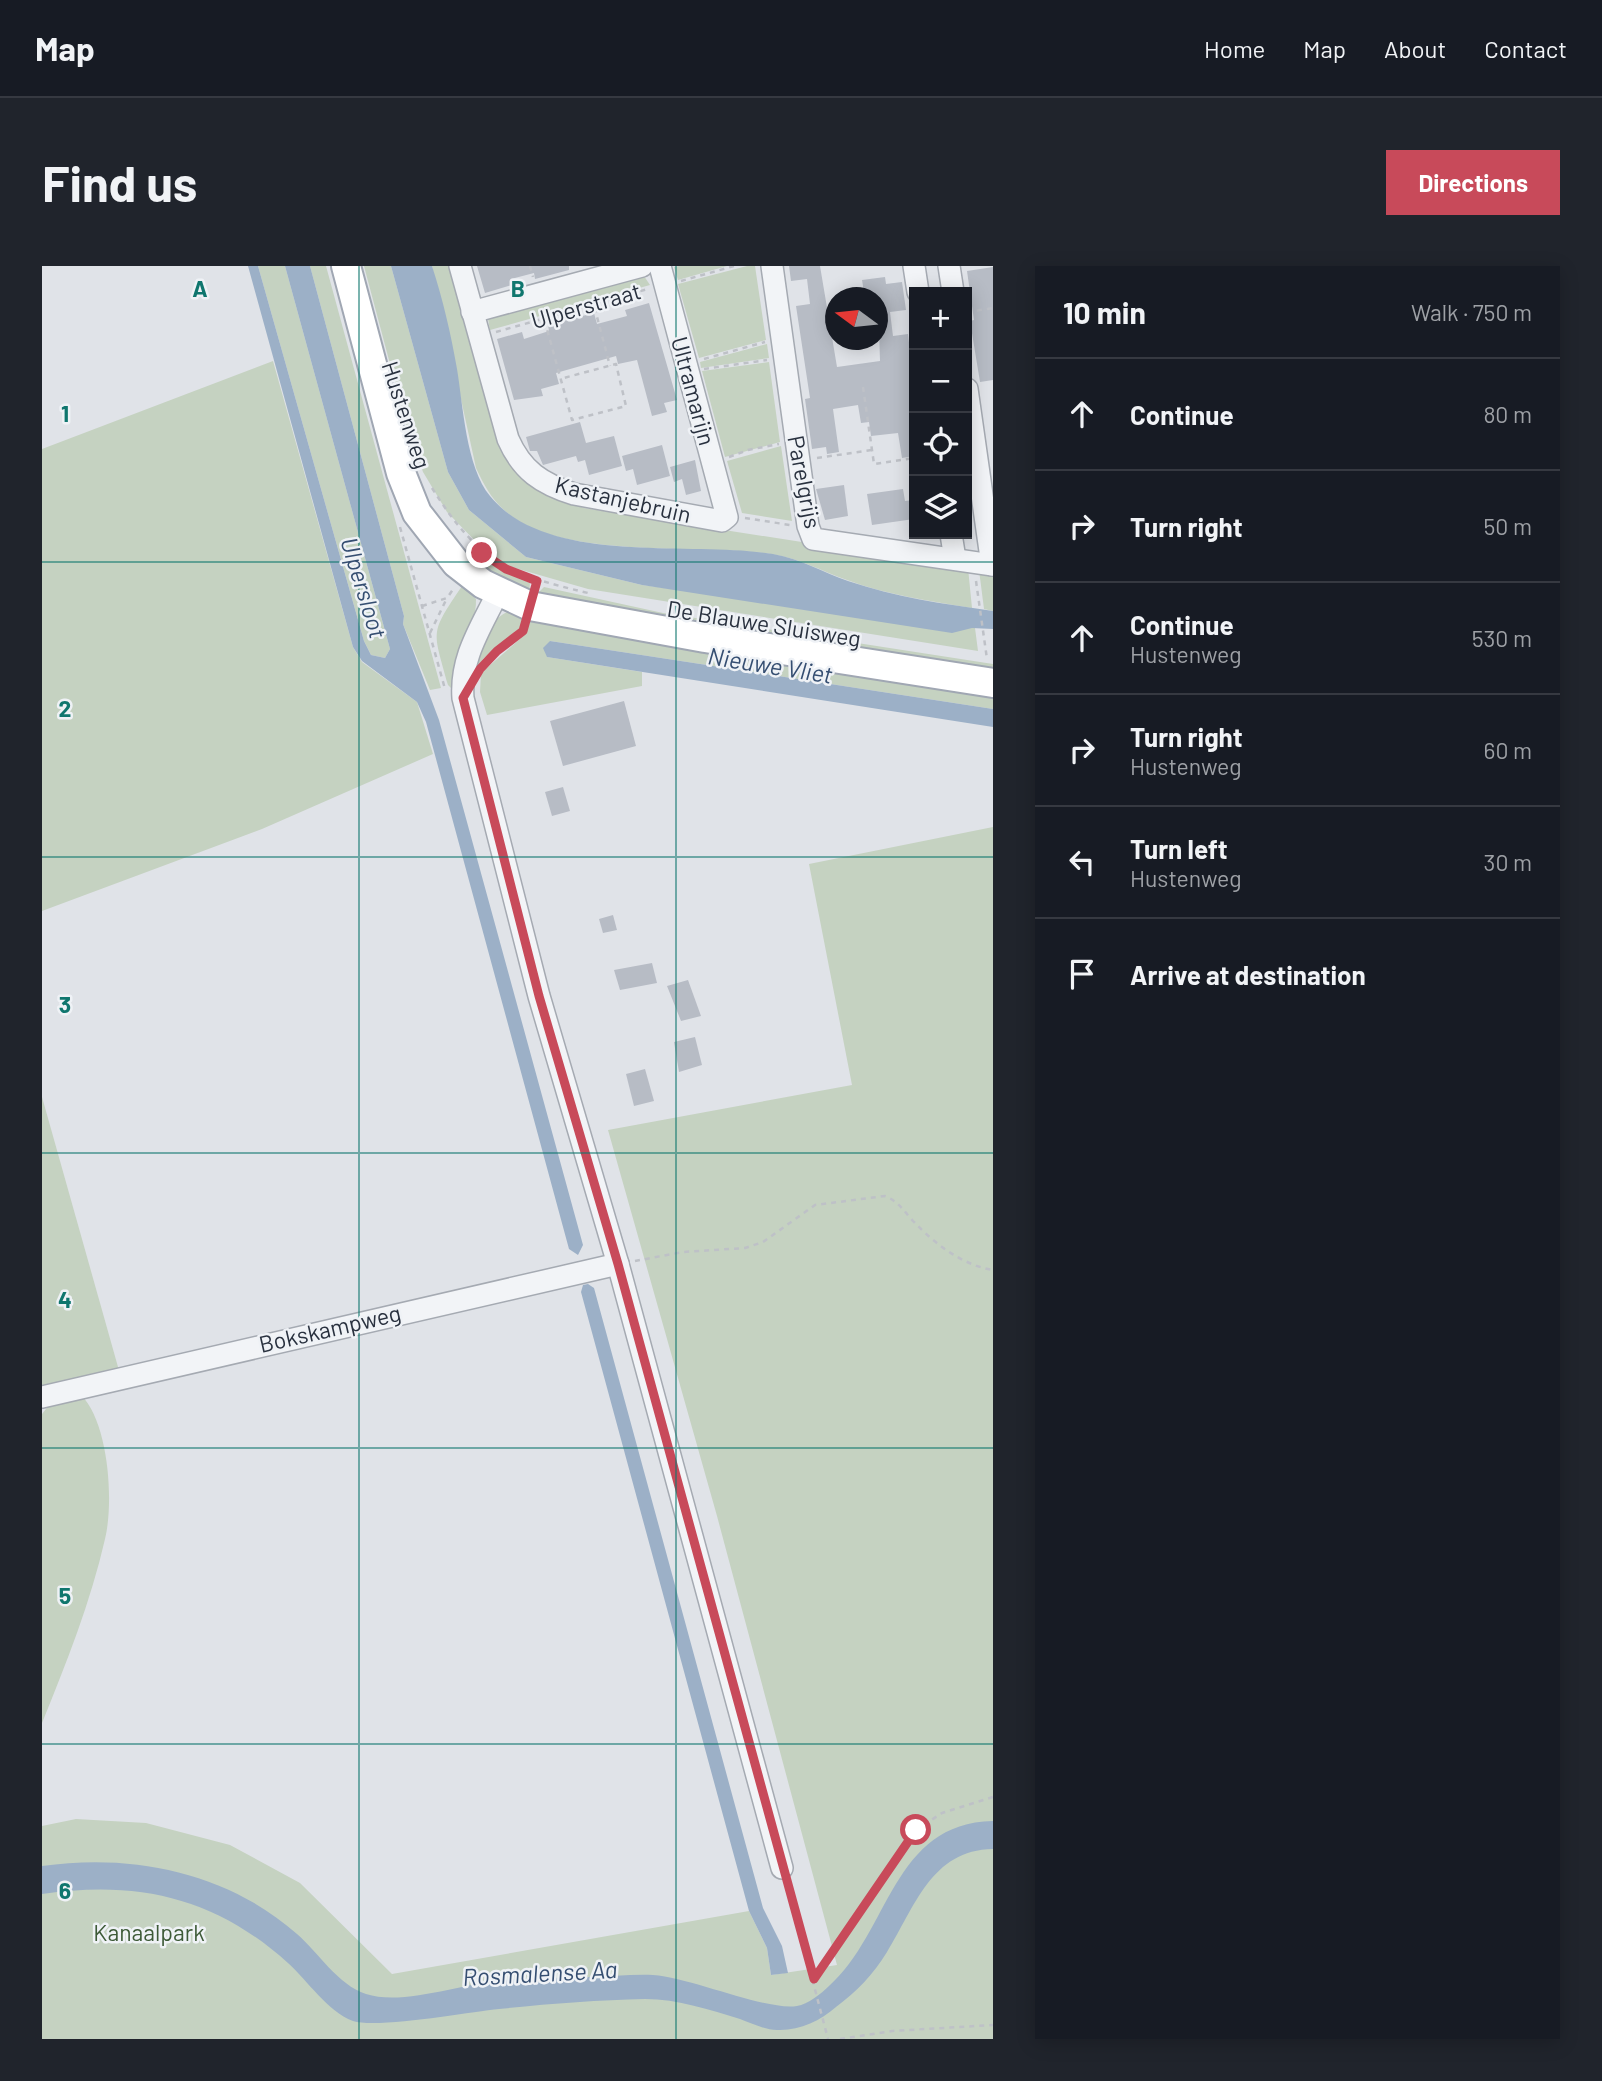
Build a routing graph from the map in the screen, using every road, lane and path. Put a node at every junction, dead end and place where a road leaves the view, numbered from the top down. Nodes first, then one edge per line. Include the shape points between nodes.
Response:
1 (346, 266) edge
2 (460, 266) edge
3 (642, 266) edge
4 (734, 266) edge
5 (772, 266) edge
6 (915, 266) edge
7 (949, 266) edge
8 (662, 275) edge
9 (587, 281) junction
10 (917, 287) edge
11 (952, 287) edge
12 (538, 295) junction
13 (593, 304) junction
14 (993, 308) edge
15 (972, 311) edge
16 (472, 312) junction
17 (544, 318) junction
18 (479, 336) junction
19 (768, 341) dead end
20 (783, 358) junction
21 (610, 366) junction
22 (692, 366) junction
23 (560, 379) junction
24 (863, 387) dead end
25 (969, 413) edge
26 (796, 450) junction
27 (872, 450) junction
28 (909, 459) edge
29 (712, 463) junction
30 (428, 481) dead end
31 (727, 517) junction
32 (808, 526) junction
33 (956, 539) edge
34 (978, 563) edge
35 (498, 592) junction
36 (534, 594) junction
37 (598, 596) dead end
38 (978, 597) dead end
39 (447, 598) dead end
40 (422, 606) dead end
41 (429, 635) junction
42 (974, 657) dead end
43 (993, 660) edge
44 (480, 669) dead end
45 (990, 671) edge
46 (463, 698) junction
47 (618, 1264) junction
48 (993, 1270) edge
49 (42, 1396) edge
50 (993, 1797) edge
51 (782, 1868) joint
52 (814, 1979) junction
53 (993, 2025) edge
54 (828, 2039) edge
55 (840, 2039) edge

1 - 35 main road, Hustenweg via 401,472 417,513 456,563
2 - 16 street, Kastanjebruin
3 - 9 street, Ulperstraat
4 - 8 path, Ulperstraat
5 - 20 street, Parelgrijs
6 - 10 street
7 - 11 street
8 - 13 path, Ulperstraat
8 - 22 street, Ultramarijn
9 - 12 street, Ulperstraat
9 - 13 path
12 - 16 street, Ulperstraat
12 - 17 path
13 - 17 path, Ulperstraat
13 - 21 path
14 - 15 path
16 - 18 street, Kastanjebruin
17 - 18 path, Ulperstraat
17 - 23 path
18 - 31 street, Kastanjebruin via 508,439 528,472 550,487 574,494 722,522
19 - 22 path
20 - 22 path
20 - 26 street, Parelgrijs
21 - 23 path
21 - 23 path via 616,364 626,406 572,420
22 - 29 street, Ultramarijn
24 - 27 path
25 - 34 street
26 - 27 path
26 - 29 path via 748,450
26 - 32 street, Parelgrijs
27 - 28 path via 874,464
29 - 31 street, Ultramarijn
30 - 36 path, Hustenweg via 482,553
31 - 32 path
32 - 34 street, Parelgrijs via 814,539
33 - 34 street
35 - 36 main road, De Blauwe Sluisweg
35 - 46 street via 468,652 461,675
36 - 37 path
36 - 44 path via 523,631
36 - 45 main road, De Blauwe Sluisweg via 705,638
38 - 45 path
39 - 41 path
40 - 41 path
41 - 46 path via 444,688
42 - 45 path
43 - 45 path
46 - 47 street via 539,996
47 - 48 path via 683,1252 745,1248 763,1242 815,1205 885,1196 895,1200 940,1246 977,1268
47 - 49 street, Bokskampweg
47 - 51 street
50 - 52 path via 942,1813 916,1830
51 - 52 path
52 - 54 path
53 - 55 path

